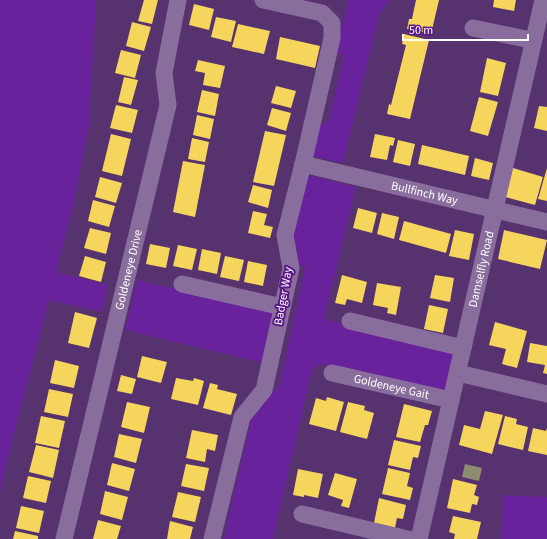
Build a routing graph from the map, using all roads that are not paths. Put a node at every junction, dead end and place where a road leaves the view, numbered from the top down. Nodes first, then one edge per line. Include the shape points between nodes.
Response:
1 (178, 0) edge
2 (263, 0) edge
3 (543, 0) edge
4 (472, 28) dead end
5 (534, 39) junction
6 (303, 164) junction
7 (495, 210) junction
8 (547, 222) edge
9 (182, 284) dead end
10 (282, 307) junction
11 (350, 321) dead end
12 (463, 348) junction
13 (332, 373) dead end
14 (458, 373) junction
15 (547, 394) edge
16 (451, 400) junction
17 (302, 514) dead end
18 (64, 539) edge
19 (212, 539) edge
20 (408, 539) edge
21 (419, 539) edge

1 - 18 street, Goldeneye Drive via 164,73 168,105
2 - 6 street, Badger Way via 322,14 332,23 332,38
3 - 5 street, Damselfly Road
4 - 5 street
5 - 7 street, Damselfly Road
6 - 7 street, Bullfinch Way
6 - 10 street, Badger Way via 284,236 291,268
7 - 8 street, Bullfinch Way
7 - 12 street, Damselfly Road
9 - 10 street
10 - 19 street, Badger Way via 264,390 242,417
11 - 12 street
12 - 14 street, Damselfly Road
13 - 16 street, Goldeneye Gait
14 - 15 street
14 - 16 street, Damselfly Road
16 - 21 street, Damselfly Road
17 - 20 street

